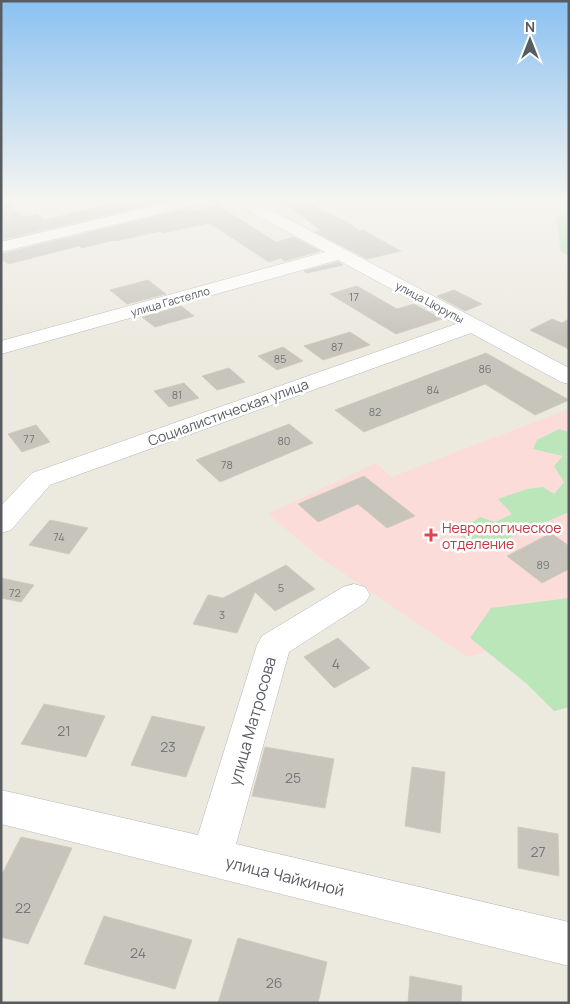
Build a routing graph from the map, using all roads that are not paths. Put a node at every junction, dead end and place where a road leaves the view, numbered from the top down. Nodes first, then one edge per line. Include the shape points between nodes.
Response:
1 (324, 246) edge
2 (339, 254) junction
3 (473, 325) junction
4 (1, 348) edge
5 (569, 377) edge
6 (1, 524) edge
7 (354, 595) dead end
8 (1, 807) edge
9 (212, 858) junction
10 (569, 944) edge

1 - 2 street, улица Цюрупы
2 - 3 street, улица Цюрупы
2 - 4 street, улица Гастелло
3 - 5 street, улица Цюрупы
3 - 6 street, Социалистическая улица via 41,479
7 - 9 street, улица Матросова via 274,645
8 - 9 street, улица Чайкиной
9 - 10 street, улица Чайкиной

